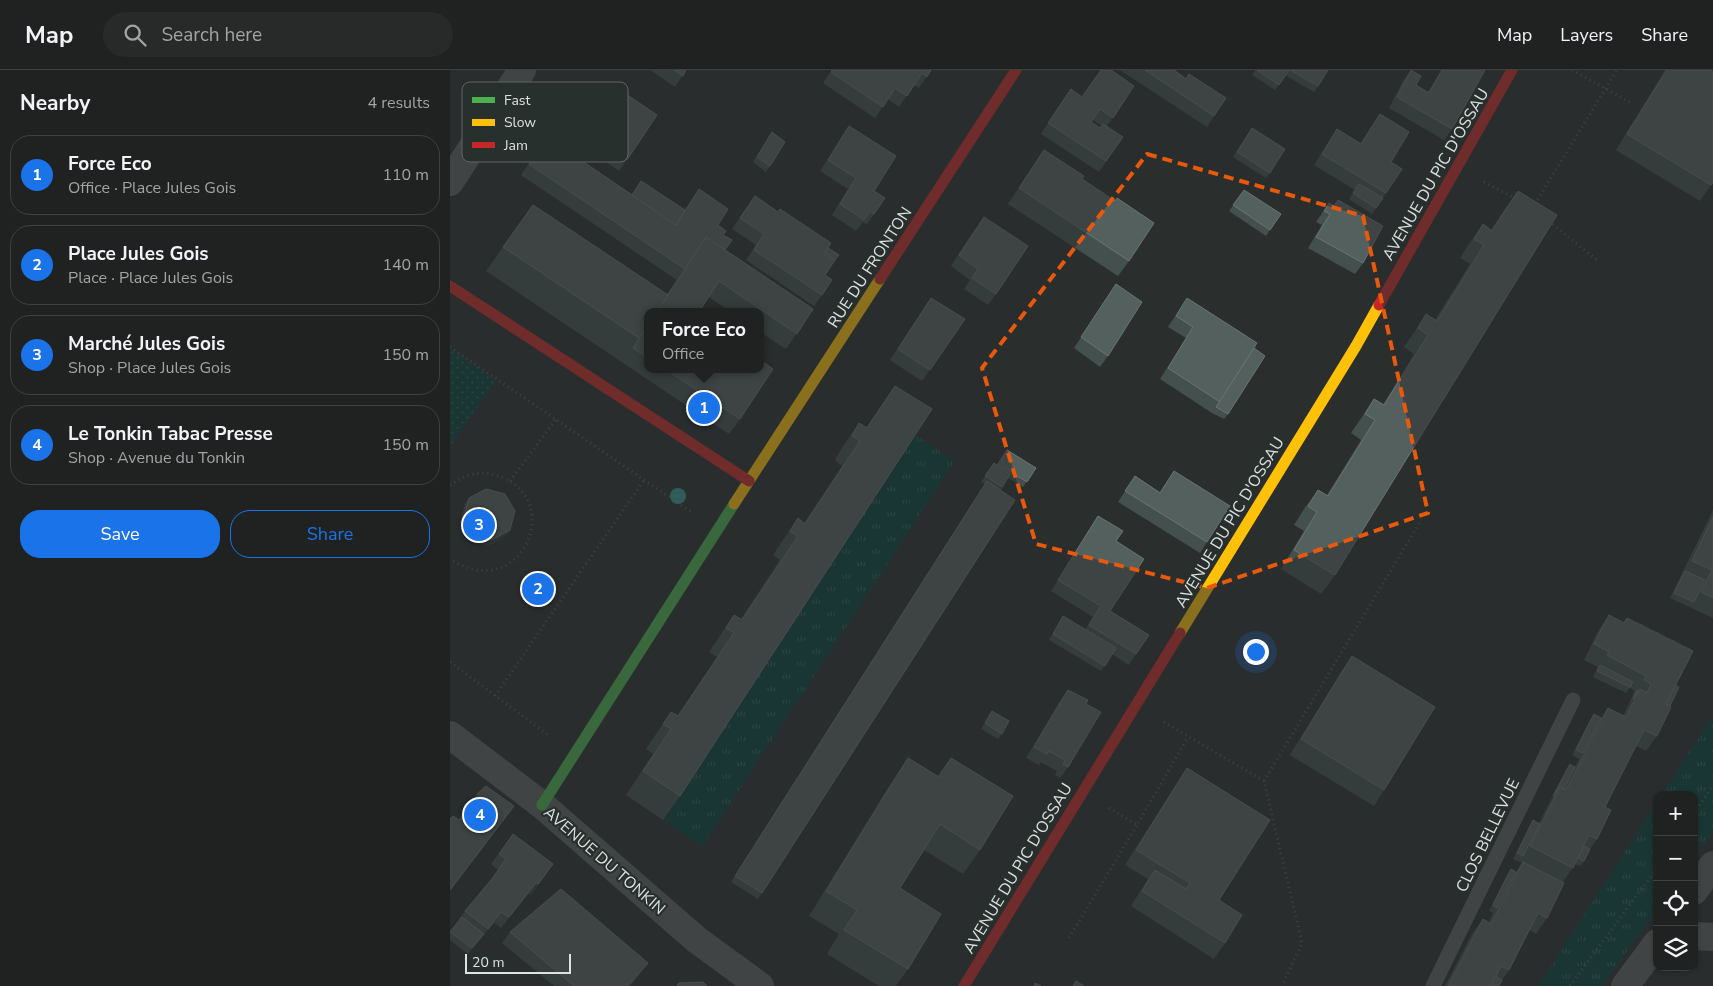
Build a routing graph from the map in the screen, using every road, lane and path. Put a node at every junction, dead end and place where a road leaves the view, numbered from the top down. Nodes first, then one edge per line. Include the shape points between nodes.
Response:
1 (522, 70) edge
2 (1016, 70) edge
3 (1512, 70) edge
4 (1572, 70) edge
5 (1617, 70) edge
6 (514, 82) edge
7 (1606, 89) junction
8 (1633, 104) dead end
9 (463, 162) edge
10 (1457, 167) junction
11 (450, 182) edge
12 (1524, 204) edge
13 (1533, 208) edge
14 (1547, 220) edge
15 (1598, 261) dead end
16 (450, 286) edge
17 (450, 347) edge
18 (556, 419) junction
19 (644, 480) junction
20 (510, 481) junction
21 (749, 482) junction
22 (450, 485) edge
23 (1420, 522) dead end
24 (718, 530) junction
25 (450, 559) edge
26 (450, 662) edge
27 (495, 696) junction
28 (1573, 700) dead end
29 (1136, 706) junction
30 (450, 735) edge
31 (1188, 737) junction
32 (574, 754) junction
33 (1264, 781) junction
34 (1713, 785) edge
35 (1082, 793) junction
36 (542, 805) junction
37 (1698, 808) edge
38 (1137, 825) junction
39 (1713, 865) edge
40 (1653, 873) edge
41 (1698, 886) edge
42 (1698, 936) edge
43 (1713, 937) edge
44 (1069, 938) dead end
45 (1653, 948) edge
46 (760, 986) edge
47 (964, 986) edge
48 (1282, 986) edge
49 (1433, 986) edge
50 (1570, 986) edge
51 (1625, 986) edge

1 - 6 street
2 - 21 street, RUE DU FRONTON
3 - 10 street, AVENUE DU PIC D'OSSAU
4 - 7 path
5 - 7 path
7 - 8 path
7 - 13 path
9 - 11 street
10 - 12 path
10 - 29 street, AVENUE DU PIC D'OSSAU via 1356,346
14 - 15 path
16 - 21 street
17 - 18 path
18 - 19 path
18 - 20 path
19 - 24 path
19 - 27 path
20 - 22 path via 495,474 479,473
20 - 25 path via 522,491 530,505 533,521 523,551 498,570 465,568
21 - 24 street, RUE DU FRONTON
23 - 33 path
24 - 32 street, RUE DU FRONTON
26 - 27 path
27 - 32 path
28 - 49 lane, CLOS BELLEVUE
29 - 31 path
29 - 35 street, AVENUE DU PIC D'OSSAU
30 - 36 street, AVENUE DU TONKIN
31 - 33 path
31 - 38 path
32 - 36 street, RUE DU FRONTON
33 - 48 path via 1302,944
34 - 37 path
35 - 38 path
35 - 47 street, AVENUE DU PIC D'OSSAU
36 - 46 street, AVENUE DU TONKIN via 697,940
38 - 44 path
39 - 41 street
40 - 50 path
42 - 43 street
45 - 51 street

